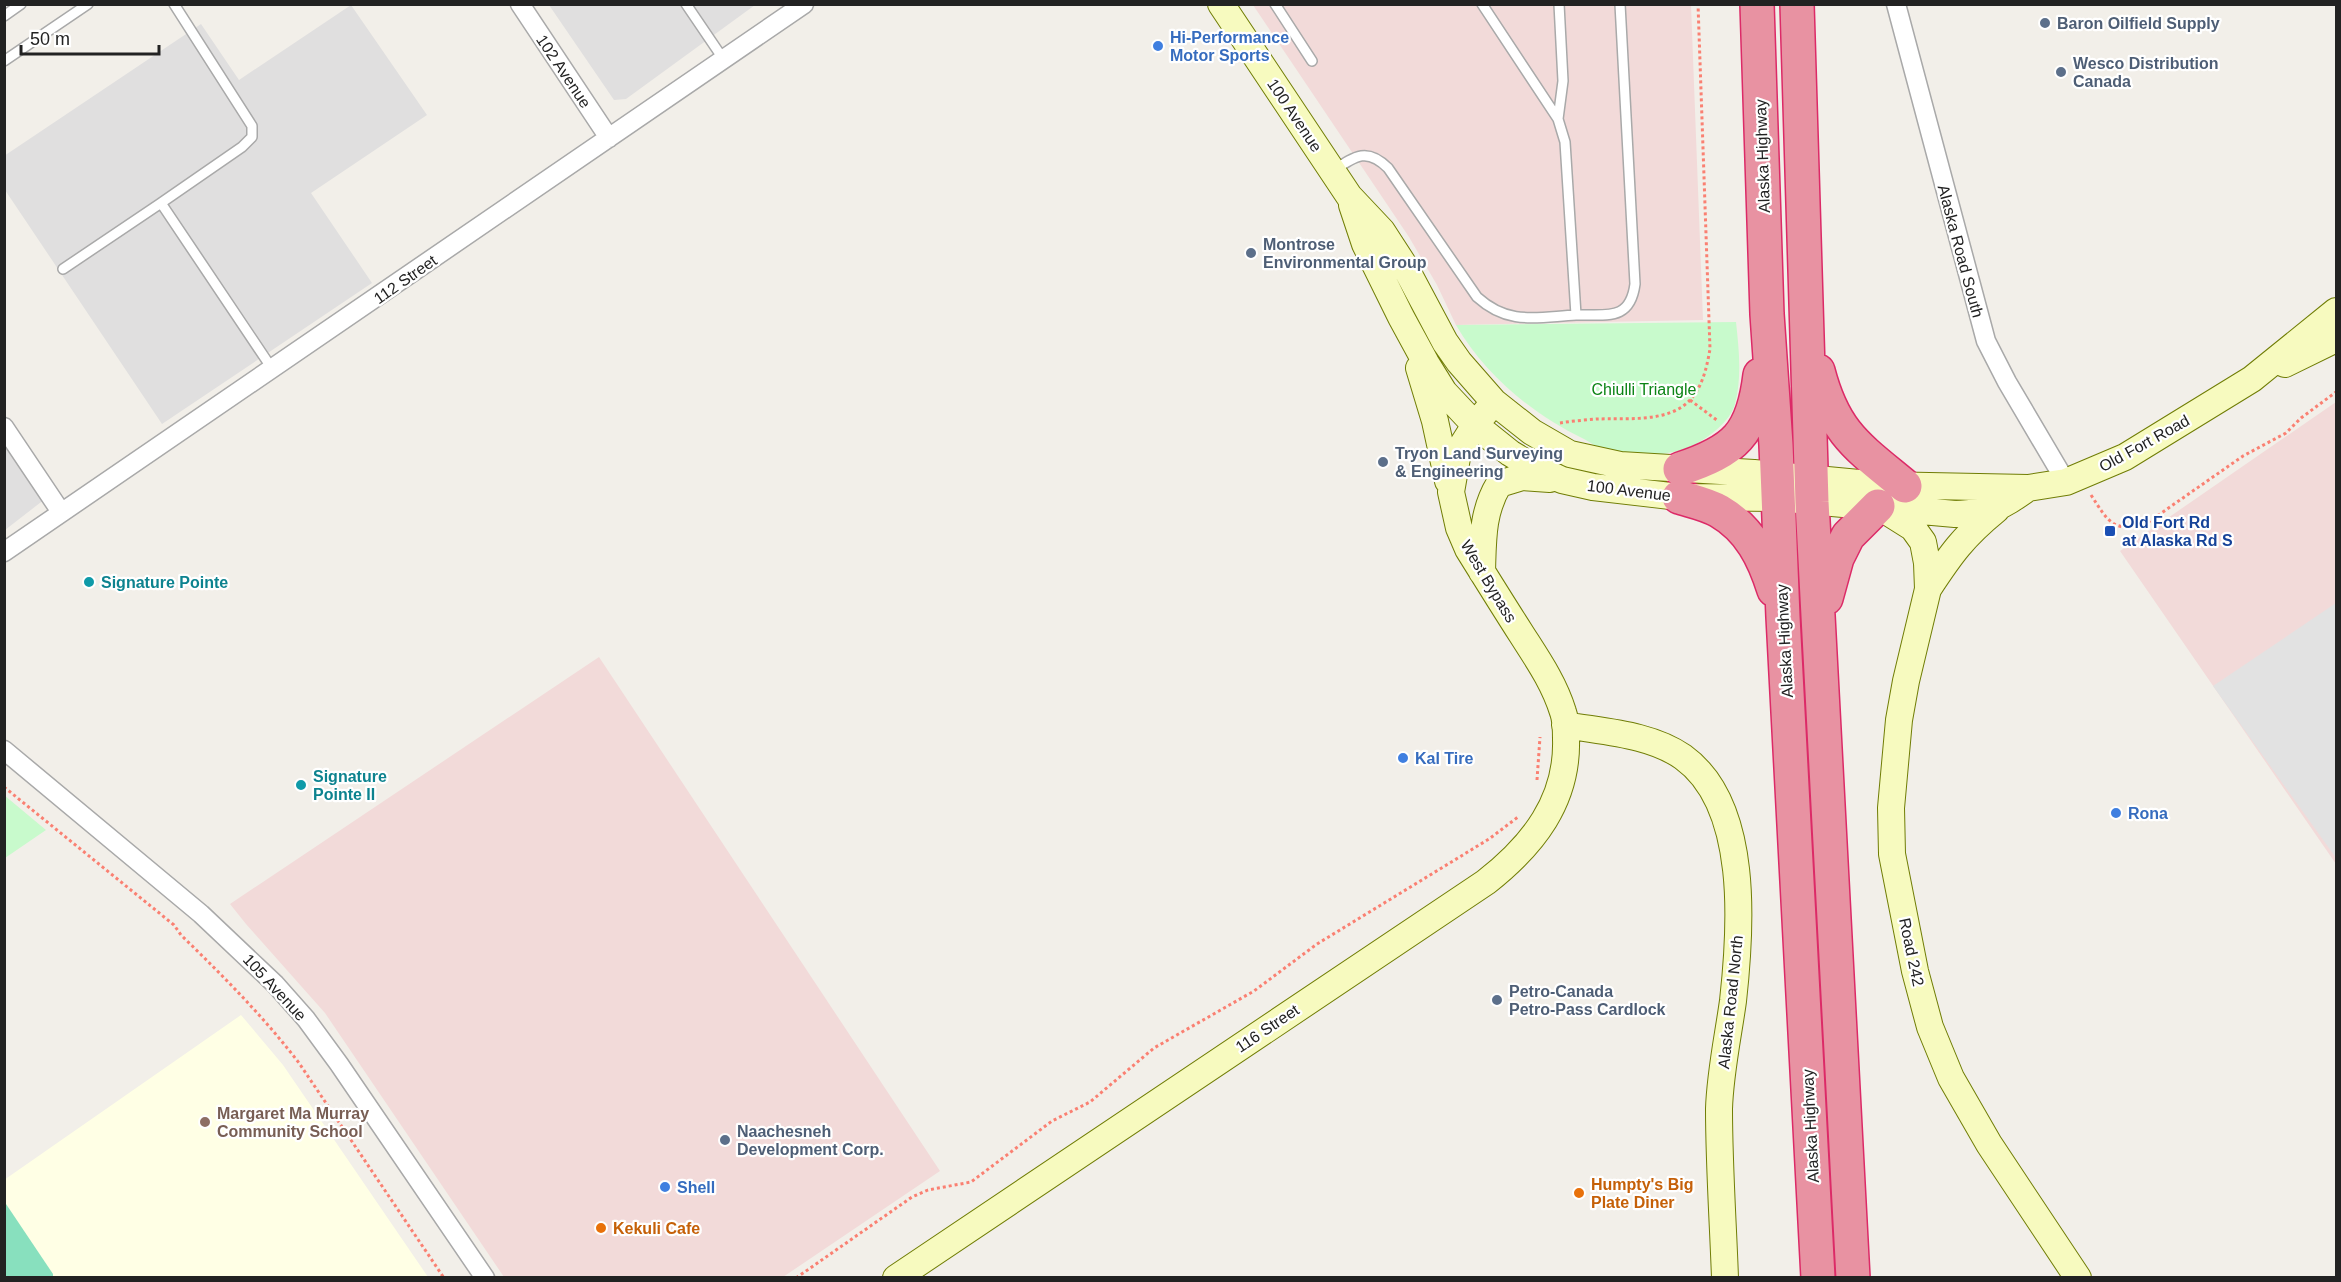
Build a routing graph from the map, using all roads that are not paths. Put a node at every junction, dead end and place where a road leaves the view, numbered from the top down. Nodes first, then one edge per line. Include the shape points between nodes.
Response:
1 (21, 4) edge
2 (88, 4) edge
3 (174, 4) edge
4 (519, 4) edge
5 (686, 4) edge
6 (804, 4) edge
7 (1221, 4) edge
8 (1275, 4) edge
9 (1482, 4) edge
10 (1559, 4) edge
11 (1620, 4) edge
12 (1757, 4) edge
13 (1797, 4) edge
14 (1896, 4) edge
15 (4, 16) edge
16 (724, 60) junction
17 (4, 61) edge
18 (1312, 61) dead end
19 (1558, 119) junction
20 (609, 138) junction
21 (1333, 171) junction
22 (1349, 196) junction
23 (161, 203) junction
24 (63, 269) dead end
25 (2337, 311) edge
26 (1767, 314) junction
27 (1576, 315) junction
28 (1401, 317) junction
29 (1808, 333) junction
30 (2337, 339) edge
31 (273, 370) junction
32 (2252, 379) junction
33 (1494, 402) junction
34 (1474, 425) junction
35 (4, 427) edge
36 (1563, 480) junction
37 (2072, 480) junction
38 (1680, 483) junction
39 (1777, 486) junction
40 (1905, 486) junction
41 (2028, 488) junction
42 (1812, 490) junction
43 (1451, 492) junction
44 (1878, 506) junction
45 (1998, 508) junction
46 (61, 512) junction
47 (4, 552) edge
48 (1482, 572) junction
49 (1928, 589) junction
50 (1783, 617) junction
51 (1819, 622) junction
52 (1565, 725) junction
53 (4, 750) edge
54 (485, 1278) edge
55 (896, 1278) edge
56 (1725, 1278) edge
57 (1818, 1278) edge
58 (1853, 1278) edge
59 (2078, 1278) edge

1 - 15 lane
2 - 17 lane
3 - 23 lane via 252,126 252,137
4 - 20 street, 102 Avenue
5 - 16 lane
6 - 16 street, 112 Street
7 - 21 main road, 100 Avenue
8 - 18 lane
9 - 19 lane
10 - 19 lane via 1563,81
11 - 27 lane via 1634,291 1628,307 1614,314
12 - 26 highway, Alaska Highway
13 - 29 highway
14 - 37 street, Alaska Road South via 1986,341 2007,382
16 - 20 street, 112 Street
19 - 27 lane via 1565,142
20 - 31 street, 112 Street
21 - 22 main road, 100 Avenue
21 - 27 lane via 1352,158 1366,154 1378,158 1477,297 1491,309 1517,318
22 - 28 main road, 100 Avenue via 1365,244
22 - 33 main road, 100 Avenue via 1382,231 1445,342
23 - 24 lane
23 - 31 lane
25 - 32 main road, Old Fort Road
26 - 38 highway via 1757,401 1749,422 1725,451
26 - 39 highway, Alaska Highway
28 - 34 main road, 100 Avenue via 1444,392
28 - 43 main road via 1424,384
29 - 40 highway via 1834,418 1856,445
29 - 42 highway
30 - 32 main road, Old Fort Road
31 - 46 street, 112 Street
32 - 37 main road, Old Fort Road via 2125,457
33 - 34 main road, West Bypass
33 - 38 main road, 100 Avenue via 1532,432 1570,454
34 - 36 main road, 100 Avenue via 1510,453
34 - 43 main road, West Bypass via 1458,452
35 - 46 street
36 - 38 main road, 100 Avenue via 1593,486
36 - 48 main road via 1522,477 1499,483 1484,522
37 - 41 main road, Old Fort Road
38 - 39 main road, 100 Avenue
38 - 50 highway via 1737,523 1752,540 1767,568
39 - 42 main road, 100 Avenue
39 - 50 highway, Alaska Highway
40 - 41 main road, Old Fort Road
40 - 42 main road, Old Fort Road
41 - 45 main road, Old Fort Road
42 - 44 main road, Old Fort Road
42 - 51 highway
43 - 48 main road, West Bypass via 1459,528
44 - 45 main road, Old Fort Road via 1955,514
44 - 49 main road, Road 242 via 1913,528 1923,542
44 - 51 highway via 1848,537
45 - 49 main road, Road 242 via 1954,548
46 - 47 street, 112 Street
48 - 52 main road, West Bypass via 1547,673
49 - 59 main road, Road 242 via 1899,720 1891,808 1892,854 1912,960 1930,1027 1951,1078 1989,1144
50 - 57 highway, Alaska Highway
51 - 58 highway
52 - 55 main road, 116 Street via 1563,774 1555,798 1531,841 1509,864
52 - 56 main road, Alaska Road North via 1651,741 1683,758 1716,795 1734,845 1736,956 1719,1108
53 - 54 street, 105 Avenue via 201,914 275,984 339,1064

